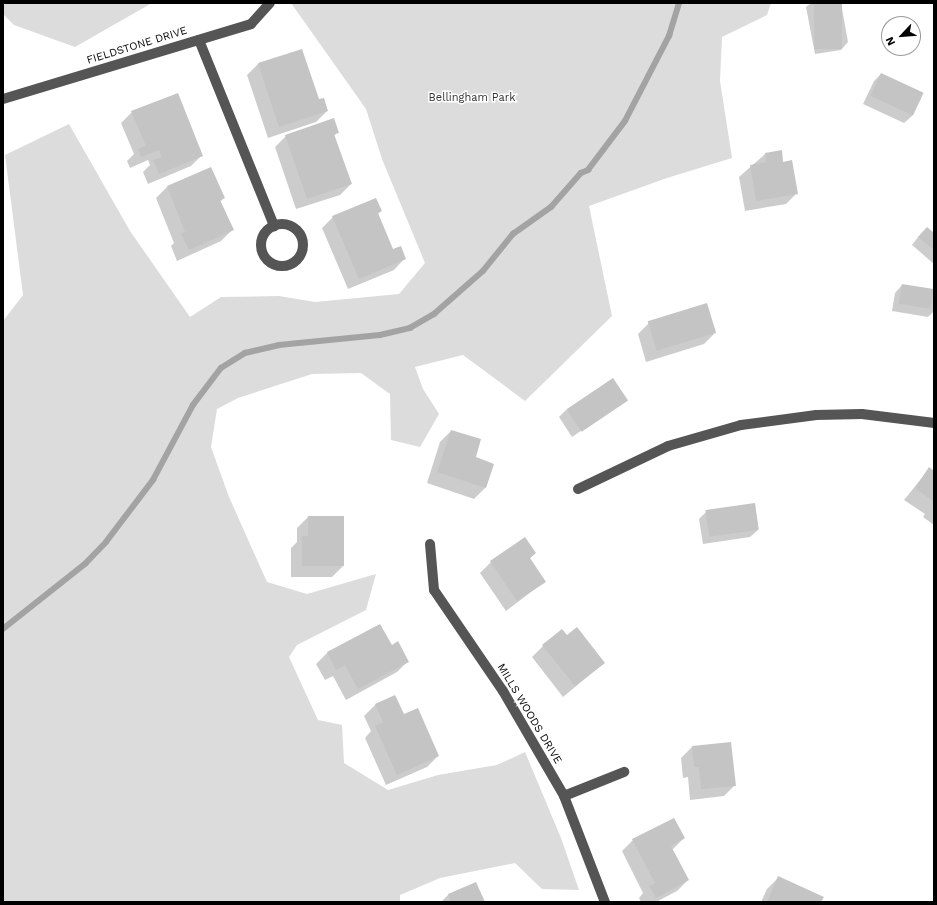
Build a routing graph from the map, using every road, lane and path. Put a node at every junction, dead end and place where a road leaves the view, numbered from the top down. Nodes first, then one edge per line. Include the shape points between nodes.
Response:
1 (270, 3) edge
2 (200, 40) junction
3 (3, 100) edge
4 (274, 226) junction
5 (934, 423) edge
6 (578, 489) dead end
7 (430, 544) dead end
8 (624, 772) dead end
9 (564, 796) junction
10 (606, 902) edge

1 - 2 street, FIELDSTONE DRIVE via 251,24
2 - 3 street, FIELDSTONE DRIVE
2 - 4 street
4 - 4 street via 262,241 263,254 272,264 292,264 302,254 303,240 300,233 288,225
5 - 6 street via 862,414 816,414 741,424 668,446
7 - 9 street, MILLS WOODS DRIVE via 434,590 503,691
8 - 9 street
9 - 10 street, MILLS WOODS DRIVE

